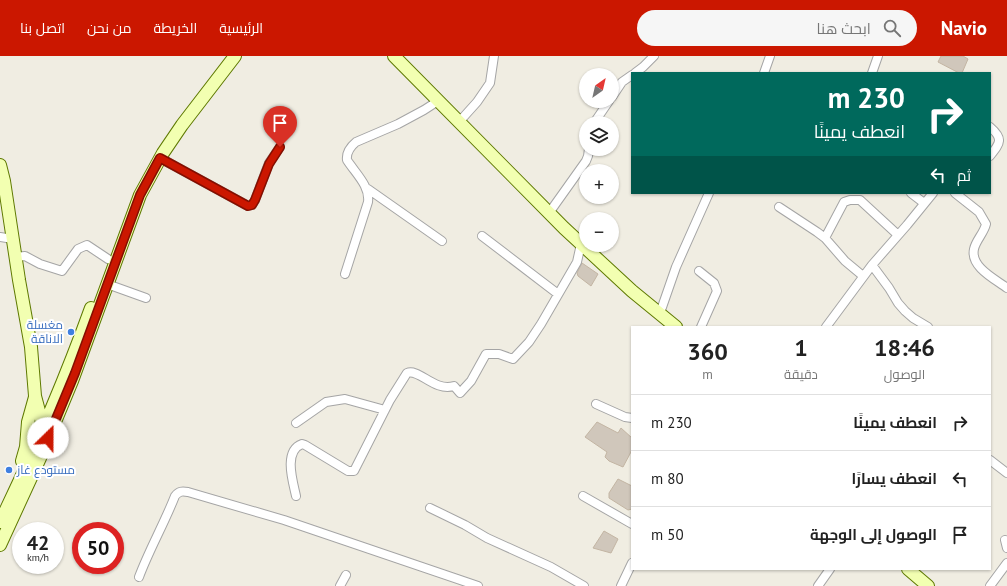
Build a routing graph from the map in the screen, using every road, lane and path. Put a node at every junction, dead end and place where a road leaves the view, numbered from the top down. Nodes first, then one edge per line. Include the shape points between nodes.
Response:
1 (225, 56) edge
2 (235, 56) edge
3 (394, 56) edge
4 (494, 56) edge
5 (654, 56) edge
6 (770, 56) edge
7 (878, 56) edge
8 (636, 72) edge
9 (764, 72) edge
10 (872, 72) edge
11 (631, 76) edge
12 (619, 86) edge
13 (438, 101) junction
14 (459, 122) junction
15 (179, 123) junction
16 (991, 128) edge
17 (280, 147) dead end
18 (991, 155) edge
19 (588, 156) edge
20 (160, 158) junction
21 (0, 165) edge
22 (368, 190) junction
23 (709, 194) edge
24 (912, 194) edge
25 (932, 194) edge
26 (956, 194) edge
27 (924, 203) junction
28 (779, 207) dead end
29 (549, 213) junction
30 (898, 235) junction
31 (482, 236) dead end
32 (0, 238) edge
33 (825, 238) junction
34 (13, 239) junction
35 (442, 241) dead end
36 (579, 242) edge
37 (579, 252) edge
38 (590, 252) edge
39 (15, 257) junction
40 (108, 259) junction
41 (872, 265) junction
42 (699, 271) dead end
43 (345, 274) dead end
44 (863, 276) junction
45 (107, 284) junction
46 (1007, 288) edge
47 (558, 294) junction
48 (146, 298) dead end
49 (660, 313) junction
50 (675, 326) edge
51 (701, 326) edge
52 (827, 326) edge
53 (926, 326) edge
54 (36, 396) junction
55 (596, 404) dead end
56 (386, 410) junction
57 (631, 418) edge
58 (296, 423) dead end
59 (45, 433) junction
60 (991, 461) edge
61 (1007, 473) edge
62 (22, 476) junction
63 (296, 496) dead end
64 (583, 496) dead end
65 (430, 508) dead end
66 (0, 522) edge
67 (631, 523) edge
68 (0, 545) edge
69 (1007, 563) edge
70 (631, 565) edge
71 (829, 570) edge
72 (909, 570) edge
73 (346, 575) dead end
74 (139, 577) dead end
75 (340, 586) edge
76 (478, 586) edge
77 (584, 586) edge
78 (621, 586) edge
79 (818, 586) edge
80 (928, 586) edge
81 (990, 586) edge

1 - 15 main road
2 - 15 main road
3 - 13 main road
4 - 14 street via 490,83
5 - 8 street
6 - 9 street
7 - 10 street
11 - 12 street
13 - 14 main road
13 - 22 street via 398,124 351,146 347,160
14 - 29 main road
15 - 20 main road
15 - 40 main road via 158,148 134,192
16 - 18 street via 1000,138
17 - 20 street via 269,164 255,200 248,206
19 - 29 street
20 - 45 main road via 140,195
21 - 34 main road
22 - 35 street
22 - 43 street via 368,202
23 - 49 street via 676,267
24 - 27 street
25 - 27 street
26 - 46 street via 979,212 986,224 974,248 975,261 980,268
27 - 30 street
28 - 33 street
29 - 36 main road
30 - 33 street via 860,200 850,200 844,202
30 - 41 street
31 - 47 street
32 - 34 street
33 - 44 street via 845,261
34 - 39 main road
37 - 47 street via 577,262
38 - 49 main road
39 - 40 street via 25,256 62,271 78,249 87,245
39 - 54 main road via 31,347
40 - 59 main road
41 - 44 street
41 - 53 street via 905,311
42 - 51 street via 714,283 717,291
44 - 52 street
45 - 48 street
45 - 59 main road via 75,373
47 - 56 street via 529,342 513,359 499,354 486,354 471,381 460,393 454,386 435,385 413,372 408,372
49 - 50 main road
54 - 59 main road
54 - 62 main road via 28,422
55 - 57 street
56 - 58 street via 345,399 326,402
56 - 63 street via 352,472 306,445 302,444 296,448 290,470
59 - 62 main road
59 - 68 main road
60 - 61 street
62 - 66 main road
64 - 67 street
65 - 77 street via 551,567
69 - 81 street
70 - 78 street
71 - 79 street
72 - 80 main road
73 - 75 street
74 - 76 street via 175,496 182,491 284,520

